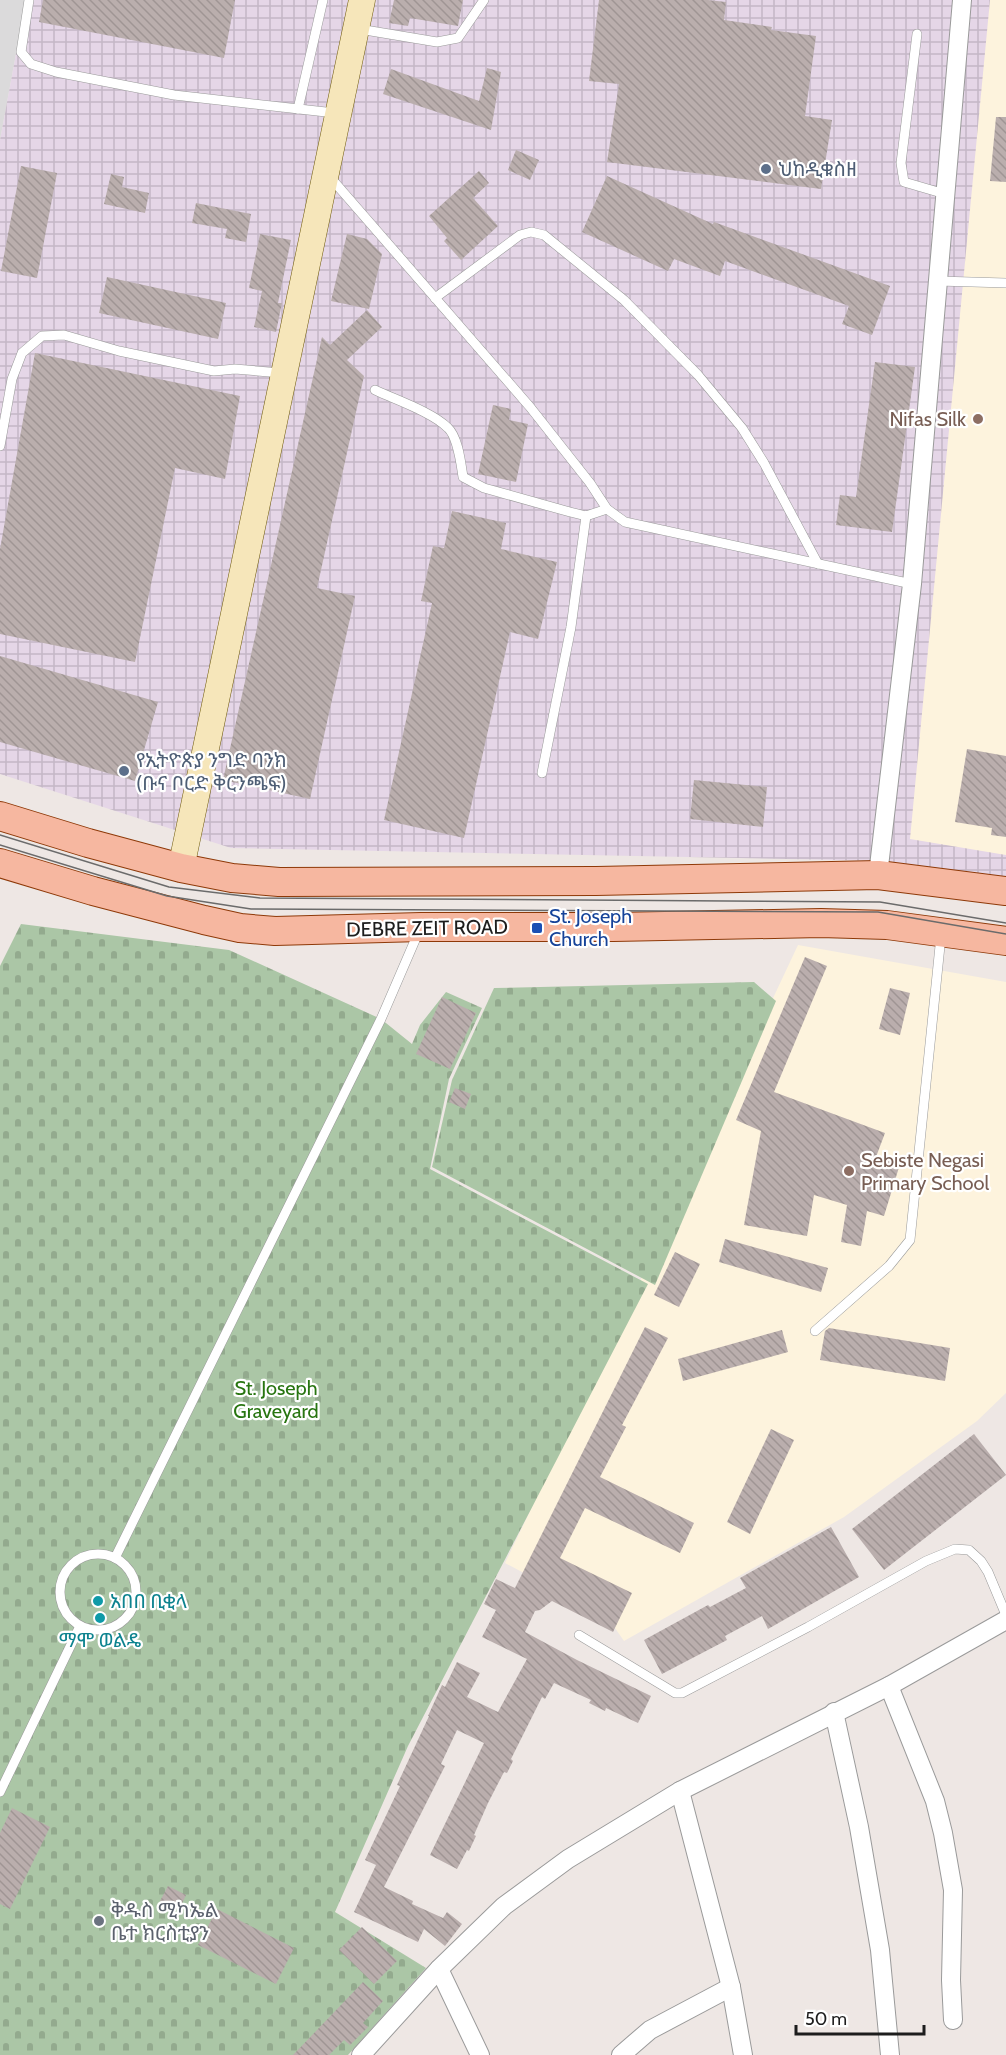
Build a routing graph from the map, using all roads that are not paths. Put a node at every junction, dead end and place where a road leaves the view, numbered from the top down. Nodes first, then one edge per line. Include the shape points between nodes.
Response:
1 (29, 0) edge
2 (323, 0) edge
3 (362, 0) edge
4 (484, 0) edge
5 (962, 0) edge
6 (356, 28) junction
7 (917, 34) dead end
8 (298, 109) junction
9 (338, 113) junction
10 (326, 173) junction
11 (945, 194) junction
12 (938, 281) junction
13 (1006, 283) edge
14 (435, 298) junction
15 (284, 374) junction
16 (375, 390) dead end
17 (0, 446) edge
18 (608, 509) junction
19 (586, 516) junction
20 (818, 564) junction
21 (912, 584) junction
22 (542, 773) dead end
23 (0, 816) edge
24 (0, 863) edge
25 (181, 868) junction
26 (878, 875) junction
27 (1006, 891) edge
28 (421, 927) junction
29 (941, 931) junction
30 (1006, 941) edge
31 (815, 1331) dead end
32 (115, 1558) junction
33 (1006, 1615) edge
34 (1006, 1620) edge
35 (80, 1626) junction
36 (579, 1635) dead end
37 (889, 1686) junction
38 (834, 1712) junction
39 (680, 1791) junction
40 (0, 1792) edge
41 (439, 1969) junction
42 (731, 1987) junction
43 (953, 2020) dead end
44 (361, 2055) edge
45 (480, 2055) edge
46 (621, 2055) edge
47 (743, 2055) edge
48 (890, 2055) edge

1 - 8 lane via 21,52 31,64 174,95
2 - 8 lane
3 - 6 main road
4 - 6 lane via 458,38 437,42
5 - 11 street
6 - 9 main road
7 - 11 lane via 901,163 904,182
8 - 9 lane
9 - 10 main road
10 - 14 lane
10 - 15 main road
11 - 12 street
12 - 13 lane
12 - 21 street
14 - 18 lane via 530,407
14 - 20 lane via 520,235 543,235 624,300 698,375 742,428
15 - 17 lane via 213,371 64,335 42,336 22,354 12,379
15 - 25 main road
16 - 19 lane via 449,428 464,477 484,488
18 - 19 lane
18 - 20 lane via 625,522
19 - 22 lane via 571,627
20 - 21 lane
21 - 26 street
23 - 25 main road
24 - 28 main road, DEBRE ZEIT ROAD via 113,897 240,928 275,931
25 - 26 main road via 279,882
26 - 27 main road
28 - 29 main road, DEBRE ZEIT ROAD via 821,923
28 - 32 lane via 381,1019
29 - 30 main road, DEBRE ZEIT ROAD
29 - 31 lane via 910,1240 889,1266
32 - 35 lane via 101,1554 86,1556 73,1563 64,1575 61,1604
32 - 35 lane via 127,1567 134,1580 136,1595 132,1609 109,1628
33 - 36 lane via 981,1561 969,1550 956,1549 682,1693 675,1693
34 - 37 street
35 - 40 lane
37 - 38 street
37 - 43 street via 935,1801 943,1833 952,1890
38 - 39 street
38 - 48 street via 860,1827 880,1950
39 - 41 street via 568,1859 504,1906
39 - 42 street
41 - 44 street
41 - 45 street
42 - 46 street via 650,2030
42 - 47 street

